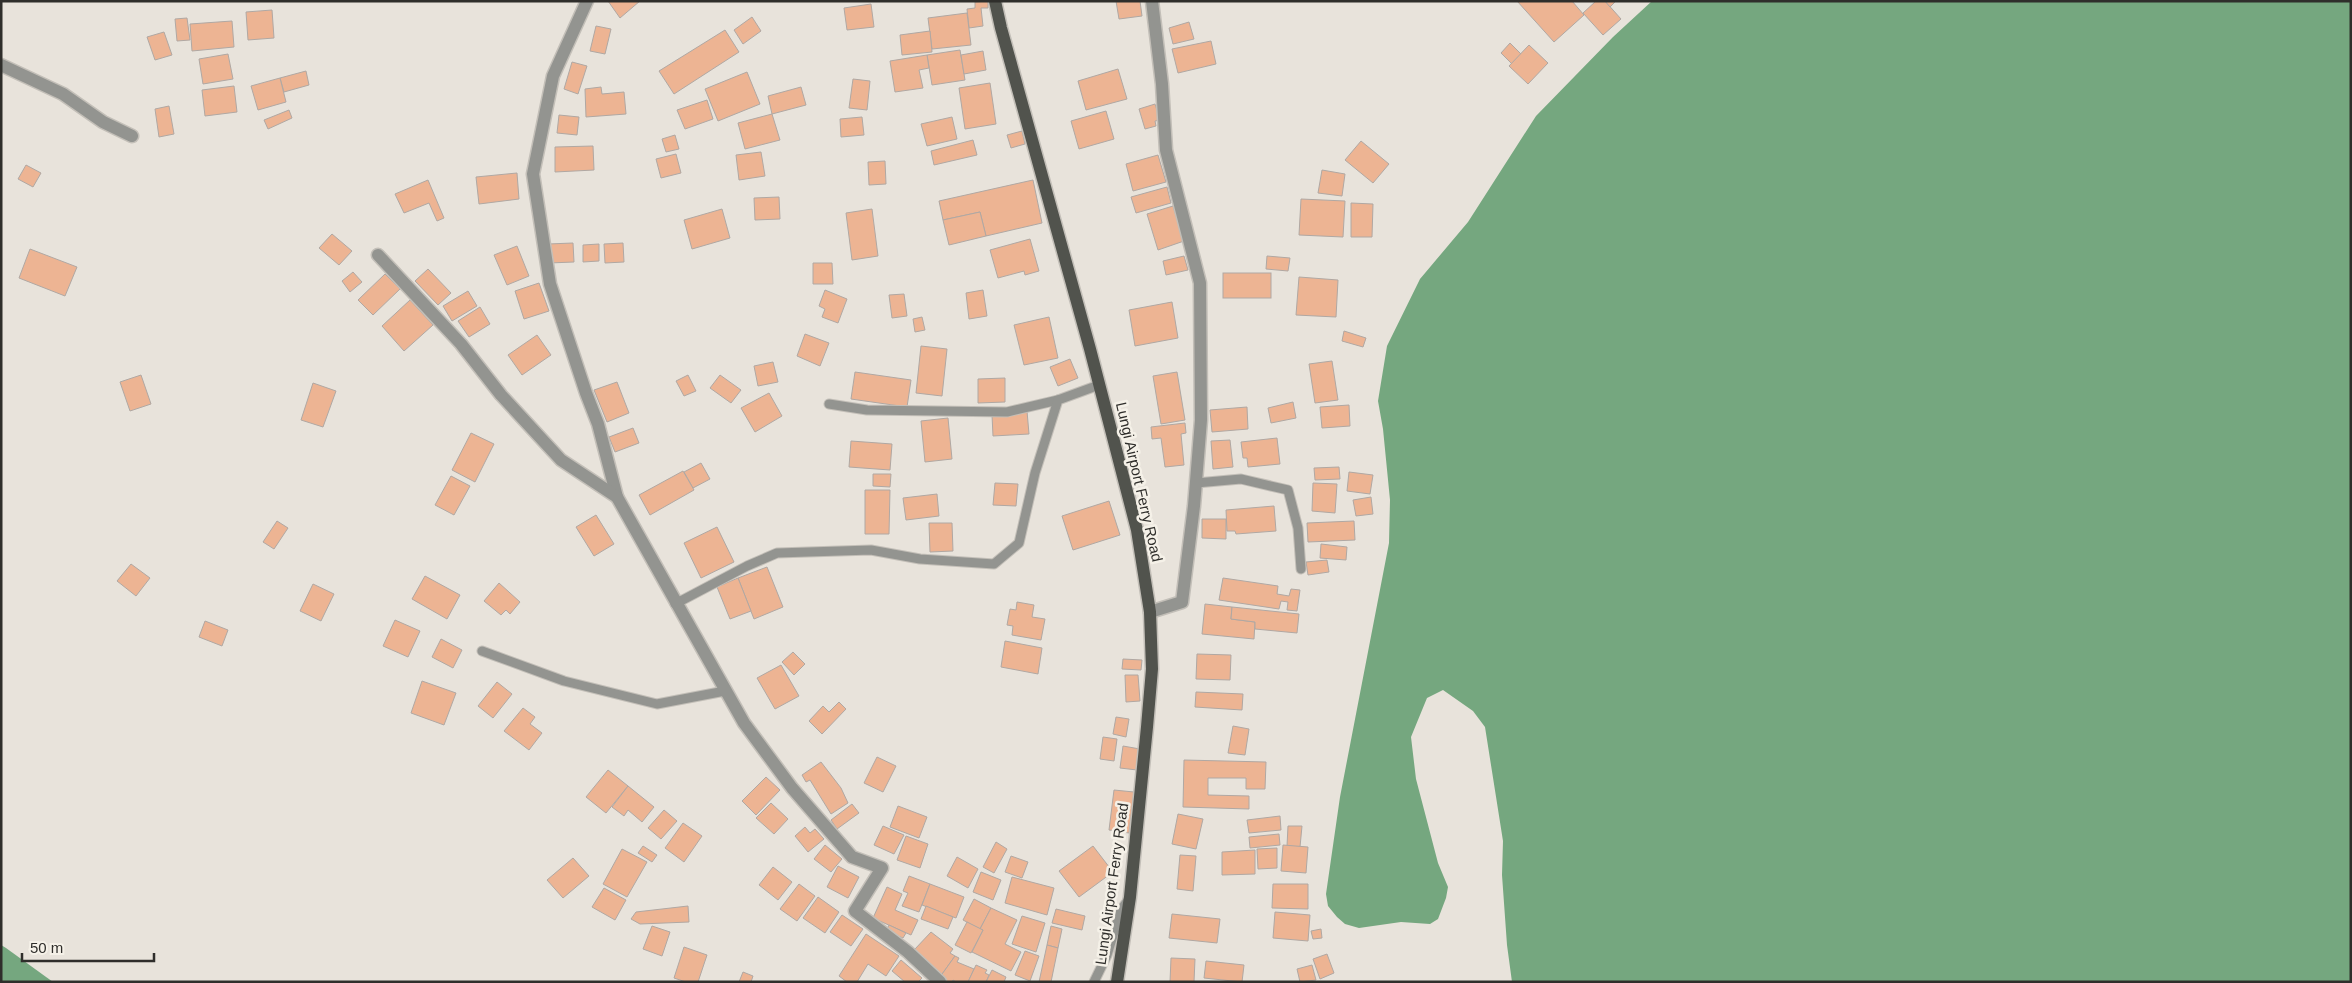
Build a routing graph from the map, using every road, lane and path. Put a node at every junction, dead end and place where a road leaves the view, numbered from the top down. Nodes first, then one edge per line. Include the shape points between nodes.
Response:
1 (587, 1) edge
2 (995, 1) edge
3 (1152, 1) edge
4 (1, 65) edge
5 (132, 136) dead end
6 (378, 255) dead end
7 (1100, 385) junction
8 (1058, 400) junction
9 (829, 404) dead end
10 (1196, 484) junction
11 (616, 497) junction
12 (1301, 569) dead end
13 (675, 604) junction
14 (1150, 612) junction
15 (482, 652) dead end
16 (725, 691) junction
17 (1130, 897) junction
18 (940, 982) edge
19 (1094, 982) edge
20 (1116, 982) edge

1 - 11 street via 553,76 533,174 550,284 598,424
2 - 7 main road, Lungi Airport Ferry Road
3 - 10 street via 1166,150 1200,283 1201,420
4 - 5 street via 63,94 104,122
6 - 11 street via 461,344 501,396 561,460
7 - 8 lane
7 - 14 main road, Lungi Airport Ferry Road via 1137,530
8 - 9 lane via 1006,412 867,410
8 - 13 lane via 1018,543 994,564 920,559 871,550 777,553
10 - 12 lane via 1241,479 1288,490 1298,528
10 - 14 street via 1182,602
11 - 13 street
13 - 16 street
14 - 17 main road, Lungi Airport Ferry Road via 1152,669
15 - 16 lane via 564,681 657,704
16 - 18 street via 792,788 852,857 882,868 855,912 908,952
17 - 19 lane via 1121,910 1107,956
17 - 20 main road, Lungi Airport Ferry Road

